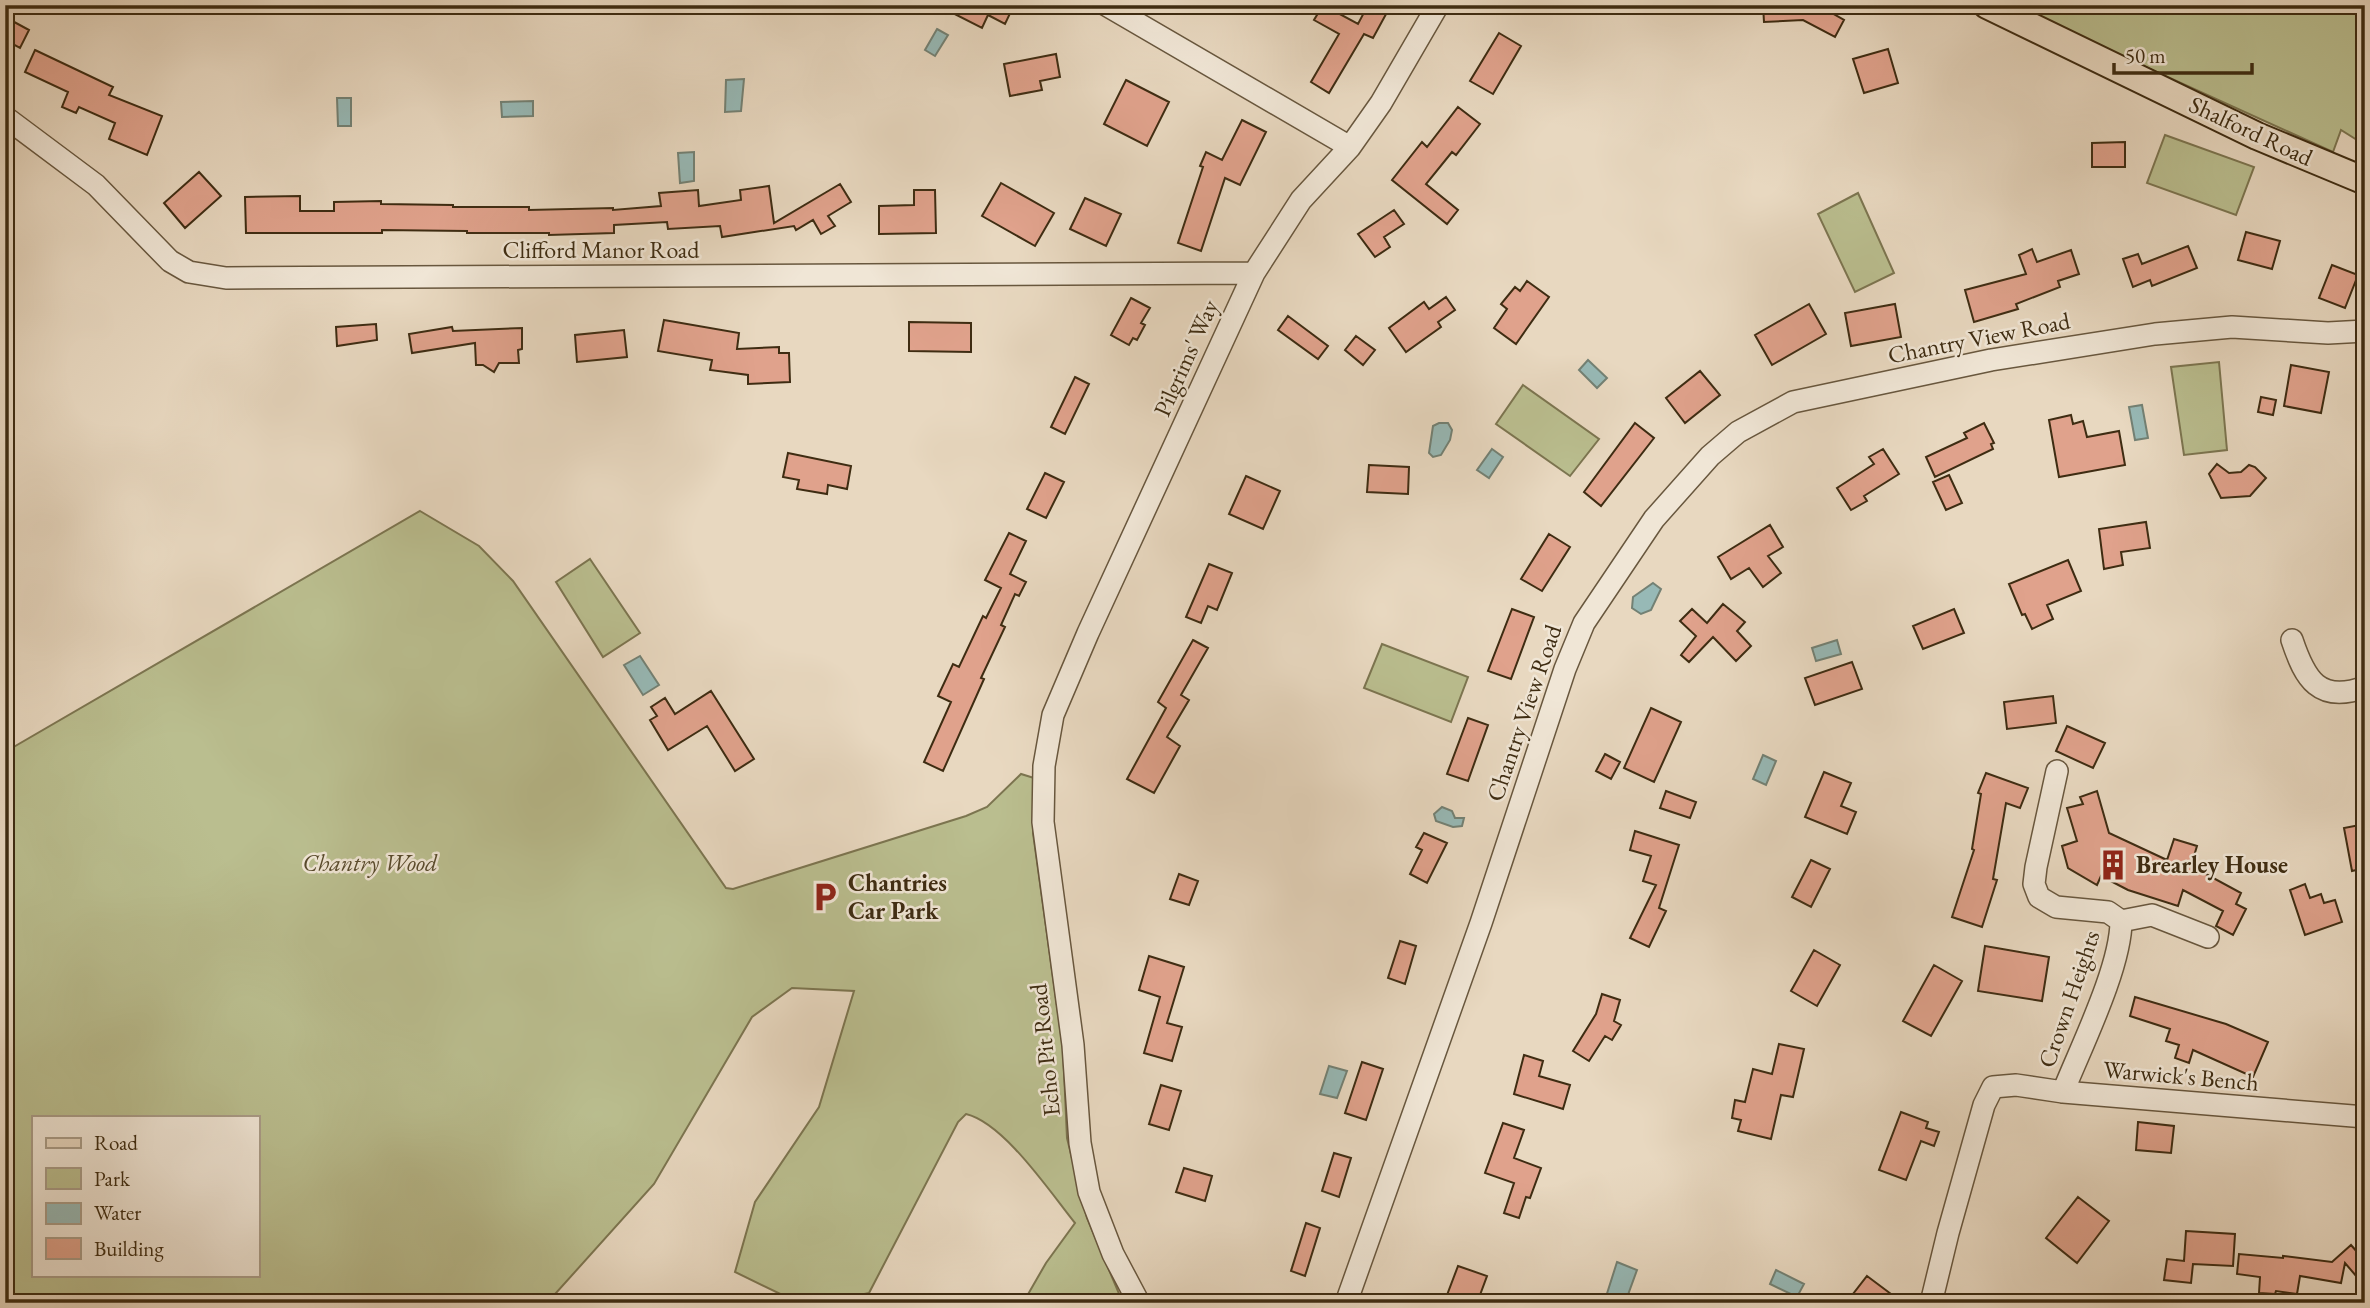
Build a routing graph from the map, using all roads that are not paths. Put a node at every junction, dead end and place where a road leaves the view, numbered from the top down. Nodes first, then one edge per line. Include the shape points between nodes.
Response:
1 (1106, 5) edge
2 (1438, 5) edge
3 (1987, 5) edge
4 (5, 117) edge
5 (1350, 147) junction
6 (2365, 181) edge
7 (1254, 273) junction
8 (2365, 331) edge
9 (2292, 640) dead end
10 (2365, 687) edge
11 (2057, 771) dead end
12 (1044, 774) joint
13 (2121, 921) junction
14 (2208, 937) dead end
15 (2063, 1093) junction
16 (2365, 1117) edge
17 (1139, 1303) edge
18 (1346, 1303) edge
19 (1931, 1303) edge

1 - 5 street
2 - 5 street, Pilgrims' Way
3 - 6 main road, Shalford Road via 2257,136
4 - 7 street, Clifford Manor Road via 96,186 170,261 189,272 226,278
5 - 7 street, Pilgrims' Way via 1301,200
7 - 12 street, Pilgrims' Way via 1053,715
8 - 18 street, Chantry View Road via 2232,327 2155,334 1991,360 1793,402 1738,432 1710,456 1654,519 1584,623
9 - 10 street via 2304,672 2317,688 2339,694
11 - 13 street, Crown Heights via 2036,867 2034,884 2039,897 2056,907 2108,912
12 - 17 street, Echo Pit Road via 1043,822 1073,1045 1080,1143 1089,1192 1113,1254
13 - 14 street, Crown Heights via 2152,915
13 - 15 street, Crown Heights via 2121,939
15 - 16 street, Warwick's Bench
15 - 19 street, Warwick's Bench via 2016,1085 1993,1087 1984,1105

